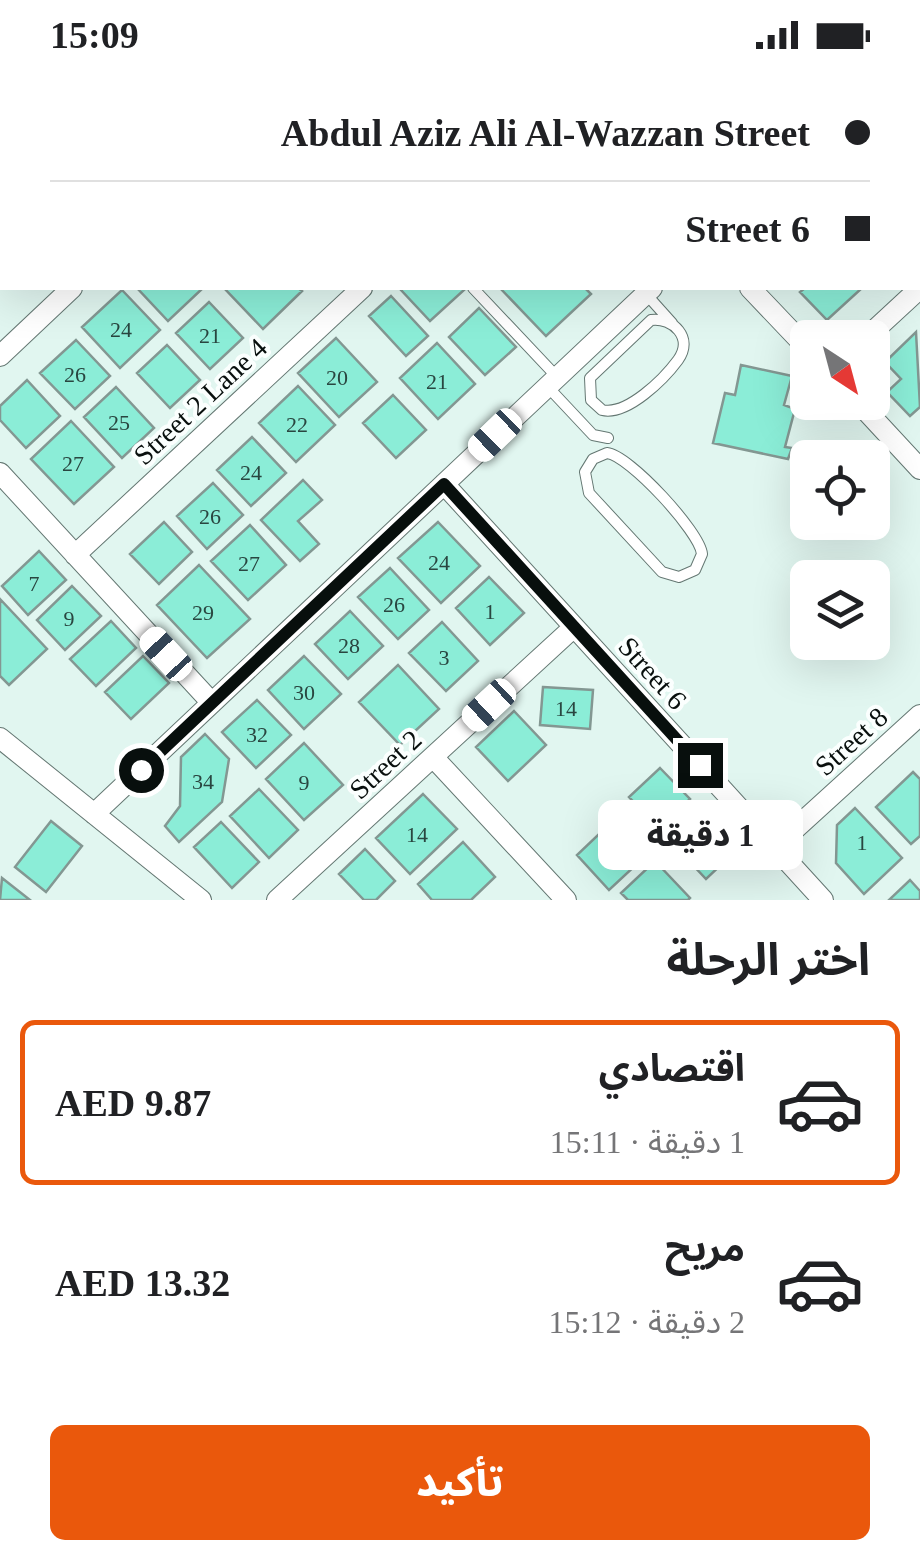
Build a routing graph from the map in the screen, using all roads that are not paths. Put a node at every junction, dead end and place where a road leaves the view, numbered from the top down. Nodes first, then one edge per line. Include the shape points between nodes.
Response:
1 (70, 290) edge
2 (360, 290) edge
3 (475, 290) edge
4 (752, 290) edge
5 (918, 290) edge
6 (649, 291) edge
7 (885, 320) edge
8 (672, 323) junction
9 (790, 330) edge
10 (0, 356) edge
11 (552, 382) junction
12 (610, 412) junction
13 (875, 420) edge
14 (608, 438) junction
15 (607, 453) junction
16 (920, 468) edge
17 (0, 473) edge
18 (444, 484) junction
19 (76, 555) junction
20 (574, 627) junction
21 (212, 703) junction
22 (920, 715) edge
23 (0, 738) edge
24 (433, 757) junction
25 (94, 814) junction
26 (775, 847) junction
27 (200, 900) edge
28 (277, 900) edge
29 (566, 900) edge
30 (823, 900) edge

1 - 10 street
2 - 19 street, Street 2 Lane 4
3 - 11 lane
4 - 9 street
5 - 7 street
6 - 8 lane
6 - 11 street
8 - 12 lane via 684,342 678,360 628,405
8 - 12 lane via 650,320 594,372 591,400
11 - 14 lane via 593,435
11 - 18 street
12 - 14 lane
13 - 16 street
14 - 15 lane
15 - 15 lane via 585,472 589,494 662,572 679,577 695,570 702,554 697,537 627,460
17 - 19 street
18 - 20 street, Street 6
18 - 21 street
19 - 21 street
20 - 24 street, Street 2
20 - 26 street, Street 6
21 - 25 street
22 - 26 street, Street 8
23 - 25 street
24 - 28 street, Street 2
24 - 29 street
25 - 27 street
26 - 30 street, Street 6

